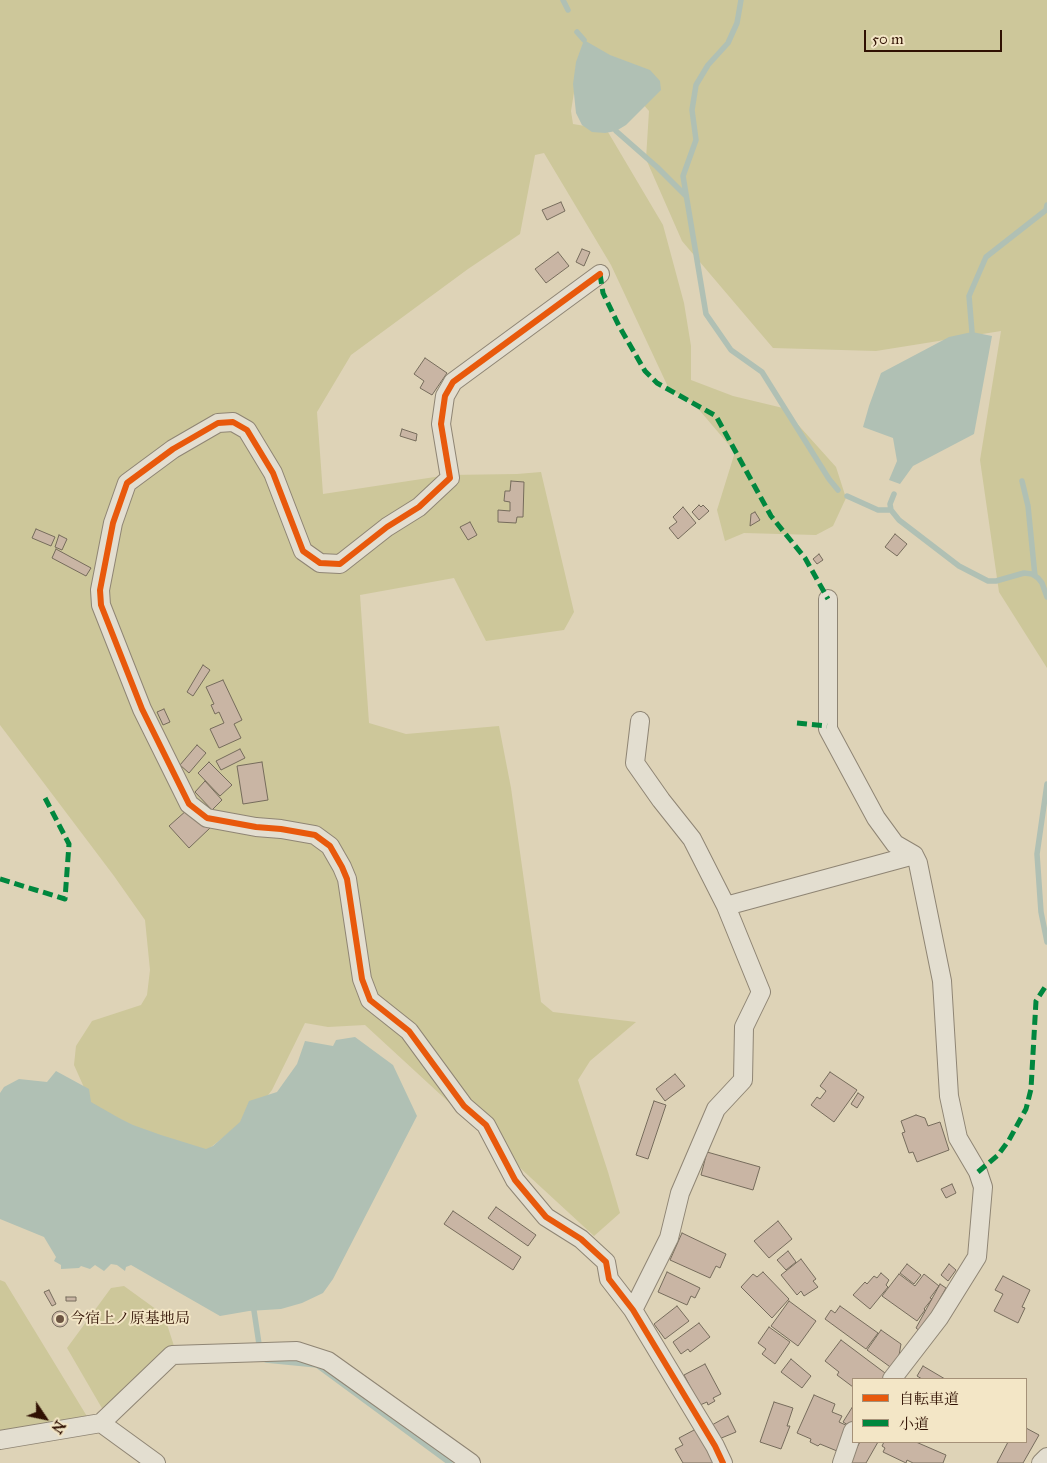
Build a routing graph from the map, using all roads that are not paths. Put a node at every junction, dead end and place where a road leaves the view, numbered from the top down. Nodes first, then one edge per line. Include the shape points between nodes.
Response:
1 (600, 274) dead end
2 (828, 599) dead end
3 (640, 721) dead end
4 (914, 855) junction
5 (726, 906) junction
6 (633, 1310) junction
7 (893, 1378) edge
8 (101, 1423) junction
9 (852, 1434) edge
10 (0, 1440) edge
11 (1047, 1457) edge
12 (156, 1463) edge
13 (472, 1463) edge
14 (723, 1463) edge
15 (842, 1463) edge
16 (1041, 1463) edge

1 - 6 street via 453,382 445,396 441,424 450,478 419,507 387,527 340,564 320,563 303,552 273,473 247,430 233,422 218,423 173,449 127,482 113,523 100,590 101,605 138,700 189,804 207,818 314,835 330,846 347,879 362,979 370,1000 409,1031 464,1106 486,1126 514,1180 546,1216 581,1239 606,1262 609,1278
2 - 4 street via 828,729 876,818 895,844
3 - 5 street via 635,763 692,839
4 - 5 street
4 - 7 street via 942,981 948,1096 958,1138 983,1187 977,1257 939,1318
5 - 6 street via 761,992 744,1027 743,1080 716,1109 680,1192 669,1238
6 - 14 street
8 - 10 street
8 - 12 street
8 - 13 street via 172,1355 297,1351 328,1361
9 - 15 street
11 - 16 street

